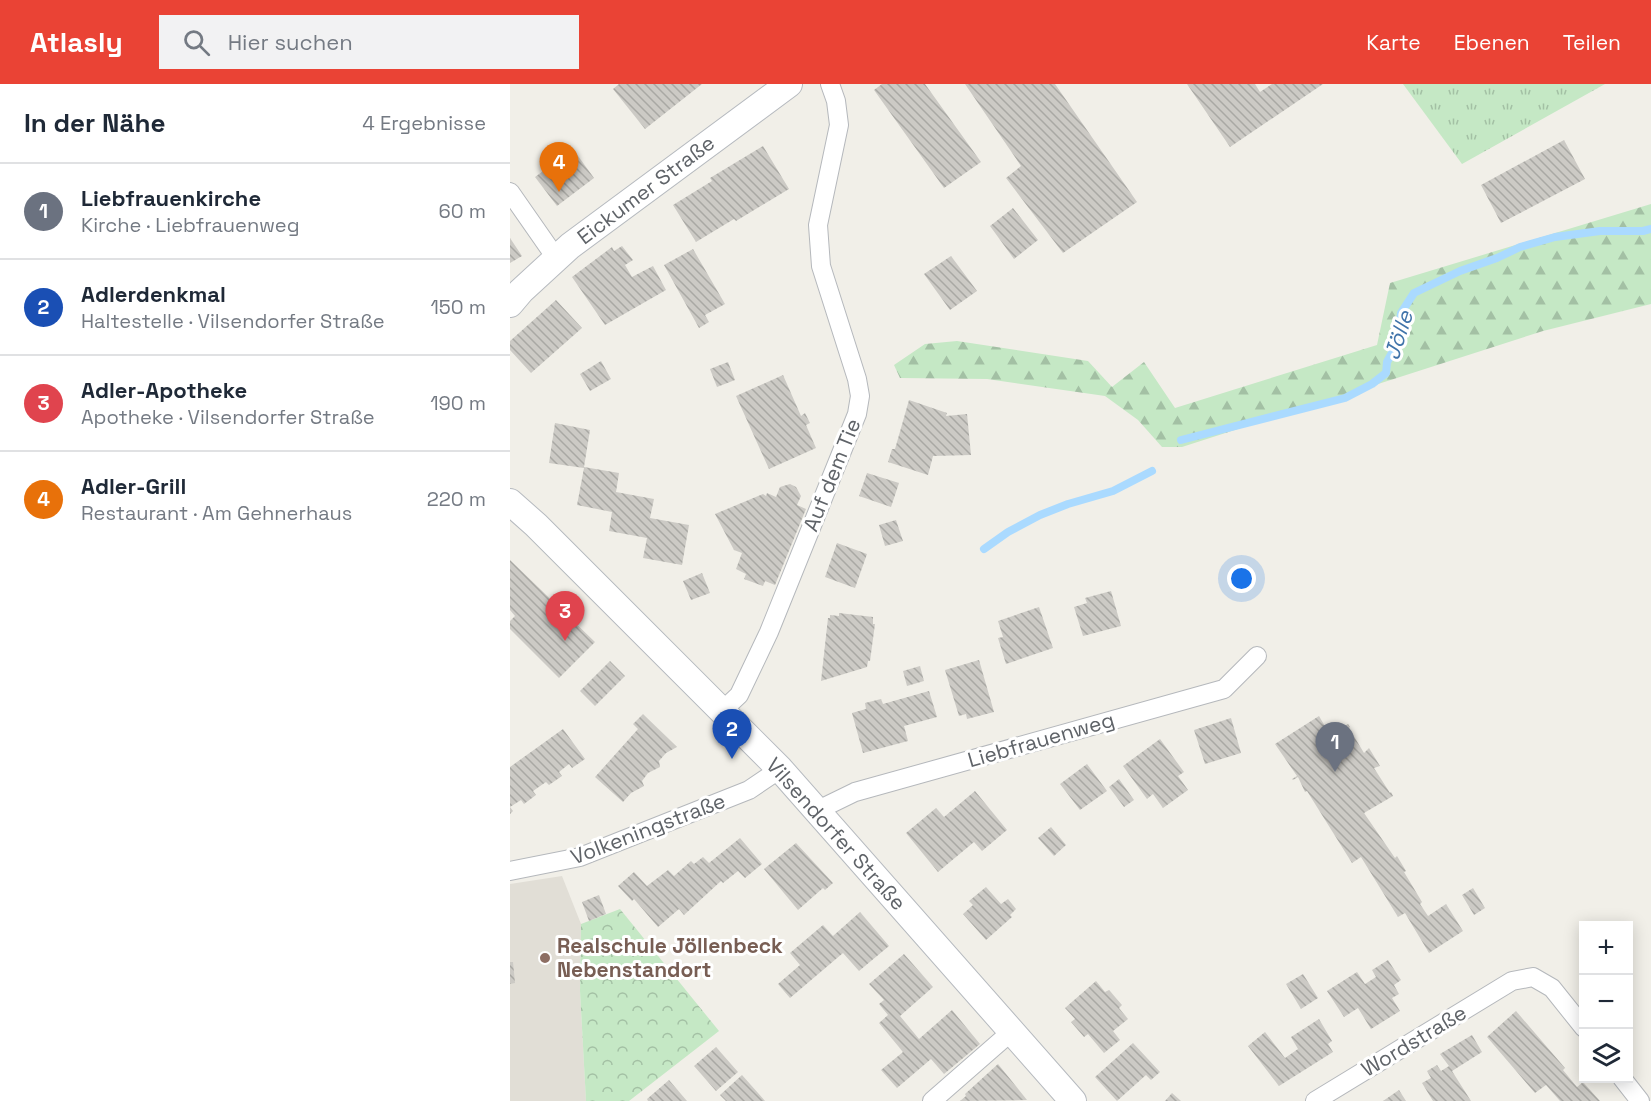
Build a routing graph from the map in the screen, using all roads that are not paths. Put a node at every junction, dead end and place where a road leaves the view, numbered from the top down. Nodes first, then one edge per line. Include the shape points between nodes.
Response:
1 (789, 84) edge
2 (830, 84) edge
3 (510, 192) edge
4 (556, 258) junction
5 (510, 304) edge
6 (510, 502) edge
7 (1257, 656) dead end
8 (722, 711) junction
9 (780, 769) junction
10 (816, 811) junction
11 (510, 871) edge
12 (1579, 1022) edge
13 (1011, 1032) junction
14 (1626, 1083) edge
15 (932, 1101) edge
16 (1073, 1101) edge
17 (1315, 1101) edge
18 (1640, 1101) edge

1 - 4 main road, Eickumer Straße
2 - 8 street, Auf dem Tie via 839,126 818,225 821,266 857,379 857,414 769,632 739,695
3 - 4 street
4 - 5 main road, Eickumer Straße
6 - 8 main road, Vilsendorfer Straße
7 - 10 street, Liebfrauenweg via 1224,689 855,792
8 - 9 main road, Vilsendorfer Straße
9 - 10 main road, Vilsendorfer Straße
9 - 11 street, Volkeningstraße via 749,790 580,857
10 - 13 main road, Vilsendorfer Straße
12 - 17 street, Wordstraße via 1552,988 1533,976 1512,981
13 - 15 street
13 - 16 main road, Vilsendorfer Straße
14 - 18 street

